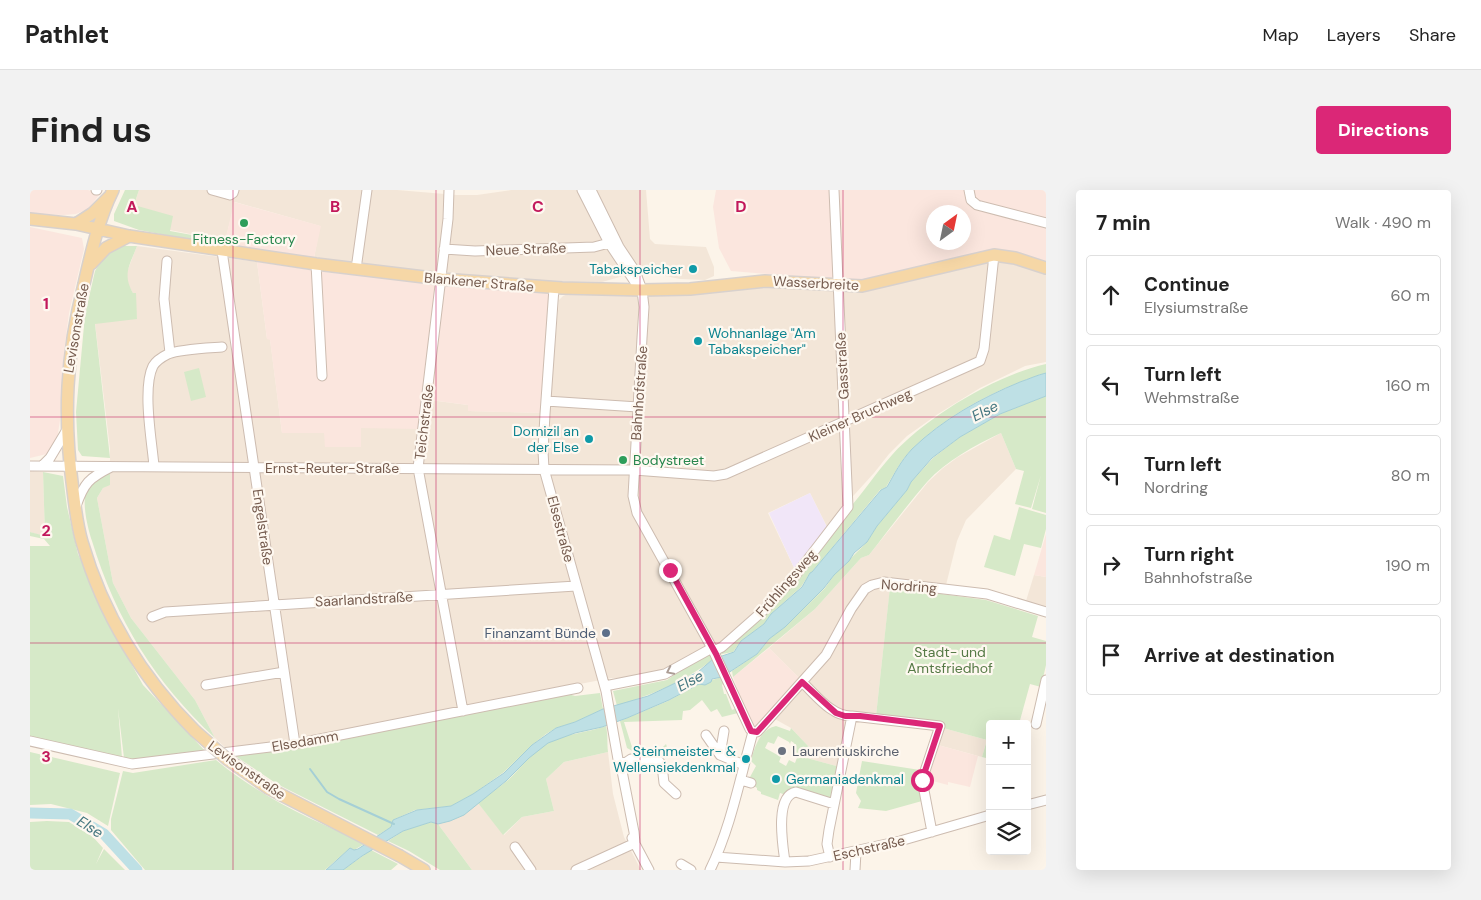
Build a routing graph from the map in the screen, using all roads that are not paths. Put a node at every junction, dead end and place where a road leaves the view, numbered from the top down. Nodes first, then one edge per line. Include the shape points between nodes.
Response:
1 (212, 190) edge
2 (234, 190) edge
3 (367, 190) edge
4 (445, 190) edge
5 (449, 190) edge
6 (458, 190) edge
7 (582, 190) edge
8 (591, 190) edge
9 (834, 190) edge
10 (969, 190) edge
11 (112, 192) edge
12 (30, 219) edge
13 (1046, 223) edge
14 (76, 224) junction
15 (98, 230) junction
16 (129, 236) junction
17 (609, 243) junction
18 (444, 249) junction
19 (222, 251) junction
20 (994, 255) junction
21 (166, 261) dead end
22 (316, 264) junction
23 (1046, 268) edge
24 (87, 269) junction
25 (356, 269) junction
26 (441, 279) junction
27 (839, 285) junction
28 (554, 288) junction
29 (642, 290) junction
30 (222, 347) dead end
31 (170, 353) junction
32 (322, 376) dead end
33 (546, 401) junction
34 (638, 407) junction
35 (845, 422) junction
36 (68, 428) junction
37 (30, 466) edge
38 (42, 466) junction
39 (70, 466) junction
40 (113, 466) junction
41 (154, 466) junction
42 (254, 467) junction
43 (418, 468) junction
44 (544, 469) junction
45 (634, 470) junction
46 (848, 506) joint
47 (75, 507) junction
48 (576, 586) junction
49 (442, 595) junction
50 (273, 604) junction
51 (1046, 612) edge
52 (152, 617) dead end
53 (714, 651) junction
54 (284, 672) junction
55 (1046, 680) edge
56 (802, 682) junction
57 (206, 685) dead end
58 (578, 688) dead end
59 (606, 691) junction
60 (464, 711) junction
61 (852, 716) junction
62 (1036, 724) dead end
63 (724, 732) dead end
64 (752, 735) junction
65 (706, 736) dead end
66 (30, 741) edge
67 (295, 744) junction
68 (720, 755) junction
69 (621, 763) junction
70 (741, 763) junction
71 (740, 782) junction
72 (730, 783) dead end
73 (751, 783) dead end
74 (676, 794) dead end
75 (1046, 800) edge
76 (834, 804) junction
77 (1031, 804) edge
78 (986, 816) edge
79 (932, 832) junction
80 (635, 843) junction
81 (515, 847) dead end
82 (856, 852) junction
83 (830, 857) junction
84 (785, 862) junction
85 (681, 864) dead end
86 (713, 864) edge
87 (806, 866) edge
88 (424, 870) edge
89 (531, 870) edge
90 (576, 870) edge
91 (649, 870) edge
92 (691, 870) edge
93 (855, 870) edge

1 - 2 street via 230,195
3 - 25 street
4 - 5 street
5 - 6 street
5 - 18 street, Teichstraße
7 - 17 street
8 - 29 street, Bahnhofstraße
9 - 27 street, Gasstraße
10 - 13 street via 971,200 977,206
11 - 14 main road, Levisonstraße via 93,213
11 - 15 main road, Levisonstraße
12 - 14 main road, Blankener Straße
14 - 15 main road, Blankener Straße
15 - 16 main road, Blankener Straße
15 - 24 main road, Levisonstraße
16 - 19 main road, Blankener Straße
16 - 24 main road, Levisonstraße via 106,248
17 - 18 street, Neue Straße via 594,247
17 - 29 street
18 - 26 street, Teichstraße
19 - 22 main road, Blankener Straße
19 - 42 street, Engelstraße
20 - 23 main road, Wasserbreite
20 - 27 main road, Wasserbreite via 862,286
20 - 35 street, Kleiner Bruchweg via 980,361
21 - 31 street via 164,298
22 - 25 main road, Blankener Straße
22 - 32 street
24 - 36 main road, Levisonstraße via 70,352 66,398
25 - 26 main road, Blankener Straße
26 - 28 main road, Blankener Straße
26 - 43 street, Teichstraße
27 - 29 main road, Wasserbreite via 765,281
27 - 35 street, Gasstraße
28 - 29 main road, Blankener Straße
28 - 33 street, Elsestraße
29 - 34 street, Bahnhofstraße via 644,307
30 - 31 street
31 - 41 street via 154,365 150,379 148,399
33 - 34 street
33 - 44 street, Elsestraße
34 - 45 street, Bahnhofstraße
35 - 45 street, Kleiner Bruchweg via 726,474 714,476
35 - 46 street, Gasstraße
36 - 38 street
36 - 39 main road, Levisonstraße
37 - 38 street, Ernst-Reuter-Straße
38 - 39 street, Ernst-Reuter-Straße
39 - 40 street, Ernst-Reuter-Straße
39 - 47 main road, Levisonstraße
40 - 41 street, Ernst-Reuter-Straße
40 - 47 street via 93,476 84,486
41 - 42 street, Ernst-Reuter-Straße
42 - 43 street, Ernst-Reuter-Straße
42 - 50 street, Engelstraße
43 - 44 street, Ernst-Reuter-Straße
43 - 49 street, Teichstraße
44 - 45 street, Ernst-Reuter-Straße
44 - 48 street, Elsestraße
45 - 53 street, Bahnhofstraße via 633,496 637,513
46 - 53 street, Frühlingsweg via 795,576 765,609 722,648
47 - 88 main road, Levisonstraße, bridge via 81,540 99,591 129,651 162,695 195,731 268,788
48 - 49 street, Saarlandstraße
48 - 59 street, Elsestraße
49 - 50 street, Saarlandstraße
49 - 60 street, Teichstraße
50 - 52 street, Saarlandstraße via 165,612
50 - 54 street, Engelstraße
51 - 56 street, Nordring via 987,594 878,582 858,597 826,655
53 -> 59 street via 665,674
53 - 64 street, Bahnhofstraße
54 - 57 street
54 - 67 street, Engelstraße
55 - 62 street
56 - 61 street via 836,713
56 - 64 street, Nordring
58 - 60 street, Elsedamm
59 - 69 street, Elsestraße
60 - 67 street, Elsedamm
61 - 76 street
61 - 79 street via 940,726 922,780
63 - 68 street
64 - 70 street
65 - 68 street
66 - 67 street, Elsedamm via 132,764
68 - 70 street
69 - 74 street via 631,766 658,760 662,765 664,783
69 - 80 street, Elsestraße
70 - 71 street
71 - 72 street
71 - 73 street
71 - 86 street
75 - 77 street
76 - 83 street via 827,844
76 - 84 street via 796,792 787,797 781,814
78 - 79 street, Eschstraße via 955,828
79 - 82 street, Eschstraße via 901,844
80 - 90 street
80 - 91 street, Elsestraße
81 - 89 street
82 - 83 street, Eschstraße
82 - 93 street
83 - 87 street, Eschstraße
84 - 86 street, Eschstraße
84 - 87 street, Eschstraße
85 - 92 street

